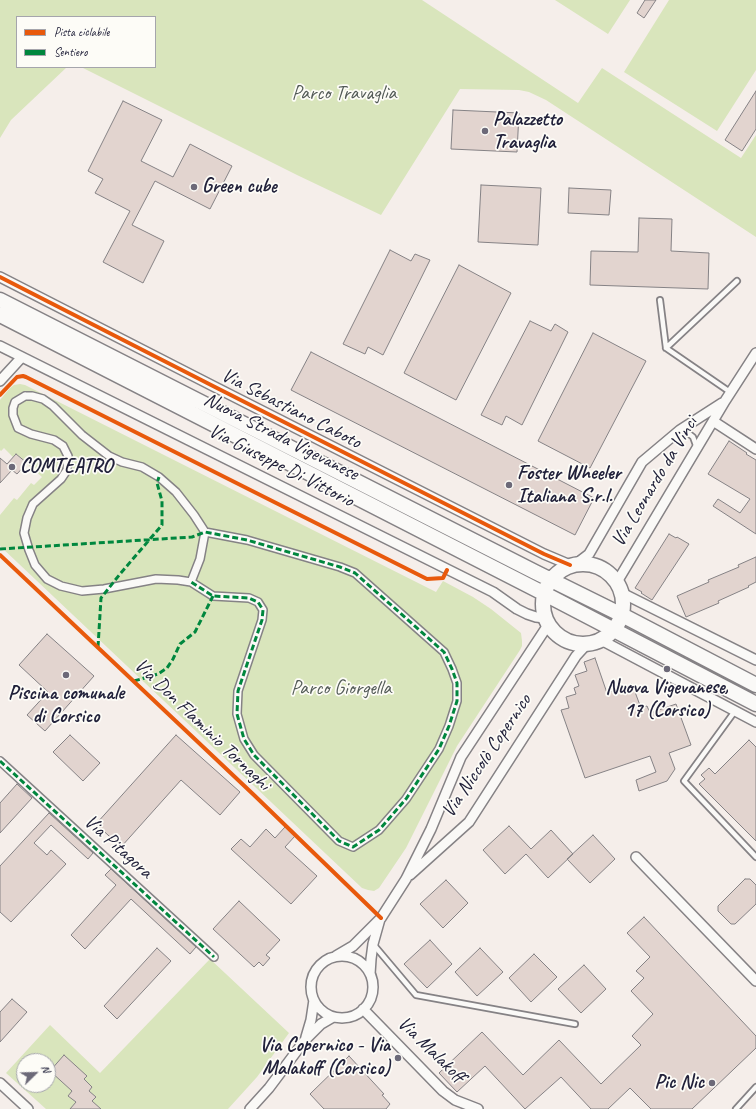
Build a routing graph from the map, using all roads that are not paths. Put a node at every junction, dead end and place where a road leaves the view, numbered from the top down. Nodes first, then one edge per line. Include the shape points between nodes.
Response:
1 (0, 277) edge
2 (737, 281) dead end
3 (0, 300) edge
4 (660, 300) dead end
5 (0, 315) edge
6 (0, 346) edge
7 (666, 348) junction
8 (756, 353) edge
9 (22, 357) junction
10 (0, 381) edge
11 (730, 392) junction
12 (725, 401) junction
13 (713, 421) junction
14 (680, 430) junction
15 (696, 448) junction
16 (756, 449) edge
17 (205, 532) junction
18 (573, 564) junction
19 (550, 579) junction
20 (191, 582) junction
21 (619, 588) junction
22 (543, 593) junction
23 (622, 615) junction
24 (546, 622) junction
25 (614, 630) junction
26 (601, 640) junction
27 (587, 644) junction
28 (756, 660) edge
29 (756, 685) edge
30 (756, 704) edge
31 (735, 711) junction
32 (756, 722) edge
33 (0, 761) edge
34 (636, 857) dead end
35 (756, 857) edge
36 (406, 879) junction
37 (381, 918) junction
38 (373, 944) junction
39 (336, 956) junction
40 (214, 957) dead end
41 (370, 974) junction
42 (756, 981) edge
43 (314, 1000) junction
44 (364, 1009) junction
45 (333, 1017) junction
46 (575, 1024) dead end
47 (305, 1040) junction
48 (0, 1083) edge
49 (756, 1087) edge
50 (28, 1109) edge
51 (250, 1109) edge
52 (478, 1109) edge
53 (736, 1109) edge

1 - 18 street, Via Sebastiano Caboto via 516,540 544,554
2 - 7 lane
3 - 19 main road, Nuova Strada Vigevanese
4 - 7 lane
5 - 22 main road, Nuova Strada Vigevanese
6 - 9 street, Via Giuseppe Di Vittorio
7 - 11 lane
8 - 11 street, Via Leonardo da Vinci
9 - 10 street
9 - 24 street, Via Giuseppe Di Vittorio via 493,592 517,609
11 - 12 street, Via Leonardo da Vinci
12 - 13 street, Via Leonardo da Vinci
12 - 14 street, Via Leonardo da Vinci
13 - 15 street, Via Leonardo da Vinci
13 - 16 street
14 - 15 lane via 693,437
14 - 18 street, Via Leonardo da Vinci via 642,462 589,554
15 - 21 street, Via Leonardo da Vinci
17 - 20 street via 200,559
17 - 20 street via 176,492 160,477 142,467 109,456 82,436 43,399 25,396 15,402 13,415 18,428 54,440 63,446 68,456 67,470 61,479 33,504 24,532 35,565 47,579 61,586 82,591 156,579
17 - 20 street via 247,540 356,573 444,652 452,669 457,683 457,701 439,749 406,800 379,830 353,848 339,842 254,755 244,739 237,714 238,691 263,610 258,602 249,598 213,596
18 - 19 main road
18 - 21 main road via 586,563 600,567 609,573
19 - 22 main road
19 - 23 main road, Nuova Strada Vigevanese
21 - 23 main road via 623,600
21 - 28 street
22 - 24 main road via 542,604
22 - 25 main road, Nuova Strada Vigevanese
23 - 25 main road
23 - 29 main road, Nuova Strada Vigevanese
24 - 27 main road via 563,640
24 - 36 street, Via Niccolò Copernico via 461,757 431,829
25 - 26 main road
25 - 30 main road, Nuova Strada Vigevanese
26 - 27 main road
26 - 31 street
27 - 36 street, Via Niccolò Copernico via 576,656 469,822
31 - 32 street
31 - 35 lane via 684,781
33 - 40 street, Via Pitagora
34 - 42 street
36 - 37 street, Via Niccolò Copernico
37 - 38 street
37 - 39 street, Via Niccolò Copernico via 353,946
38 - 41 street
38 - 46 lane via 416,995
39 - 41 street via 356,959
39 - 43 street via 320,964 313,975 311,992
41 - 44 street via 373,983 372,996
43 - 45 street via 318,1008
43 - 47 street
44 - 45 street via 351,1017
44 - 52 street, Via Malakoff via 443,1091 455,1100
45 - 47 street via 321,1024
47 - 51 street
48 - 50 street
49 - 53 lane

